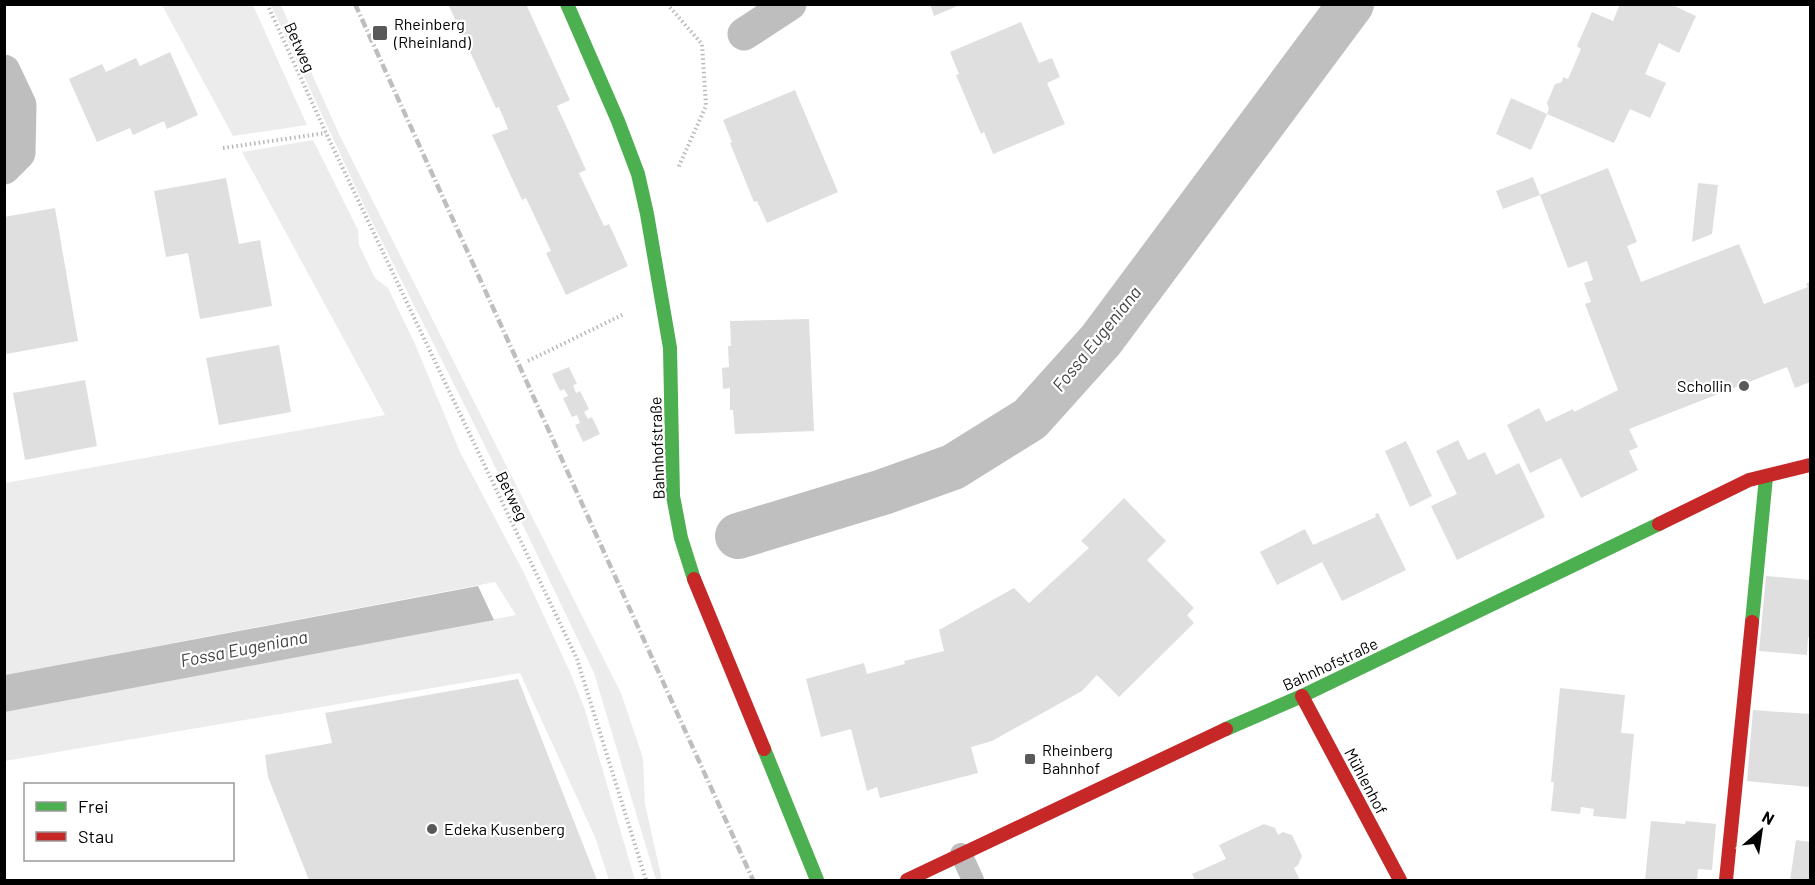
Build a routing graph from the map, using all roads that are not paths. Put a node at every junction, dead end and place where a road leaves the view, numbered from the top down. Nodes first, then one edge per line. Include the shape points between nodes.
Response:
1 (567, 4) edge
2 (790, 4) edge
3 (744, 34) dead end
4 (4, 70) edge
5 (4, 168) edge
6 (1810, 465) edge
7 (1766, 477) junction
8 (1302, 696) junction
9 (961, 854) junction
10 (817, 880) edge
11 (907, 880) edge
12 (973, 880) edge
13 (1400, 880) edge
14 (1726, 880) edge

1 - 10 street, Bahnhofstraße via 618,121 638,174 647,214 670,348 673,496 681,538
2 - 3 street
4 - 5 street via 20,105 19,153
6 - 7 street, Bahnhofstraße
7 - 8 street, Bahnhofstraße via 1749,480
7 - 14 street
8 - 9 street, Bahnhofstraße
8 - 13 street, Mühlenhof
9 - 11 street, Bahnhofstraße
9 - 12 lane

